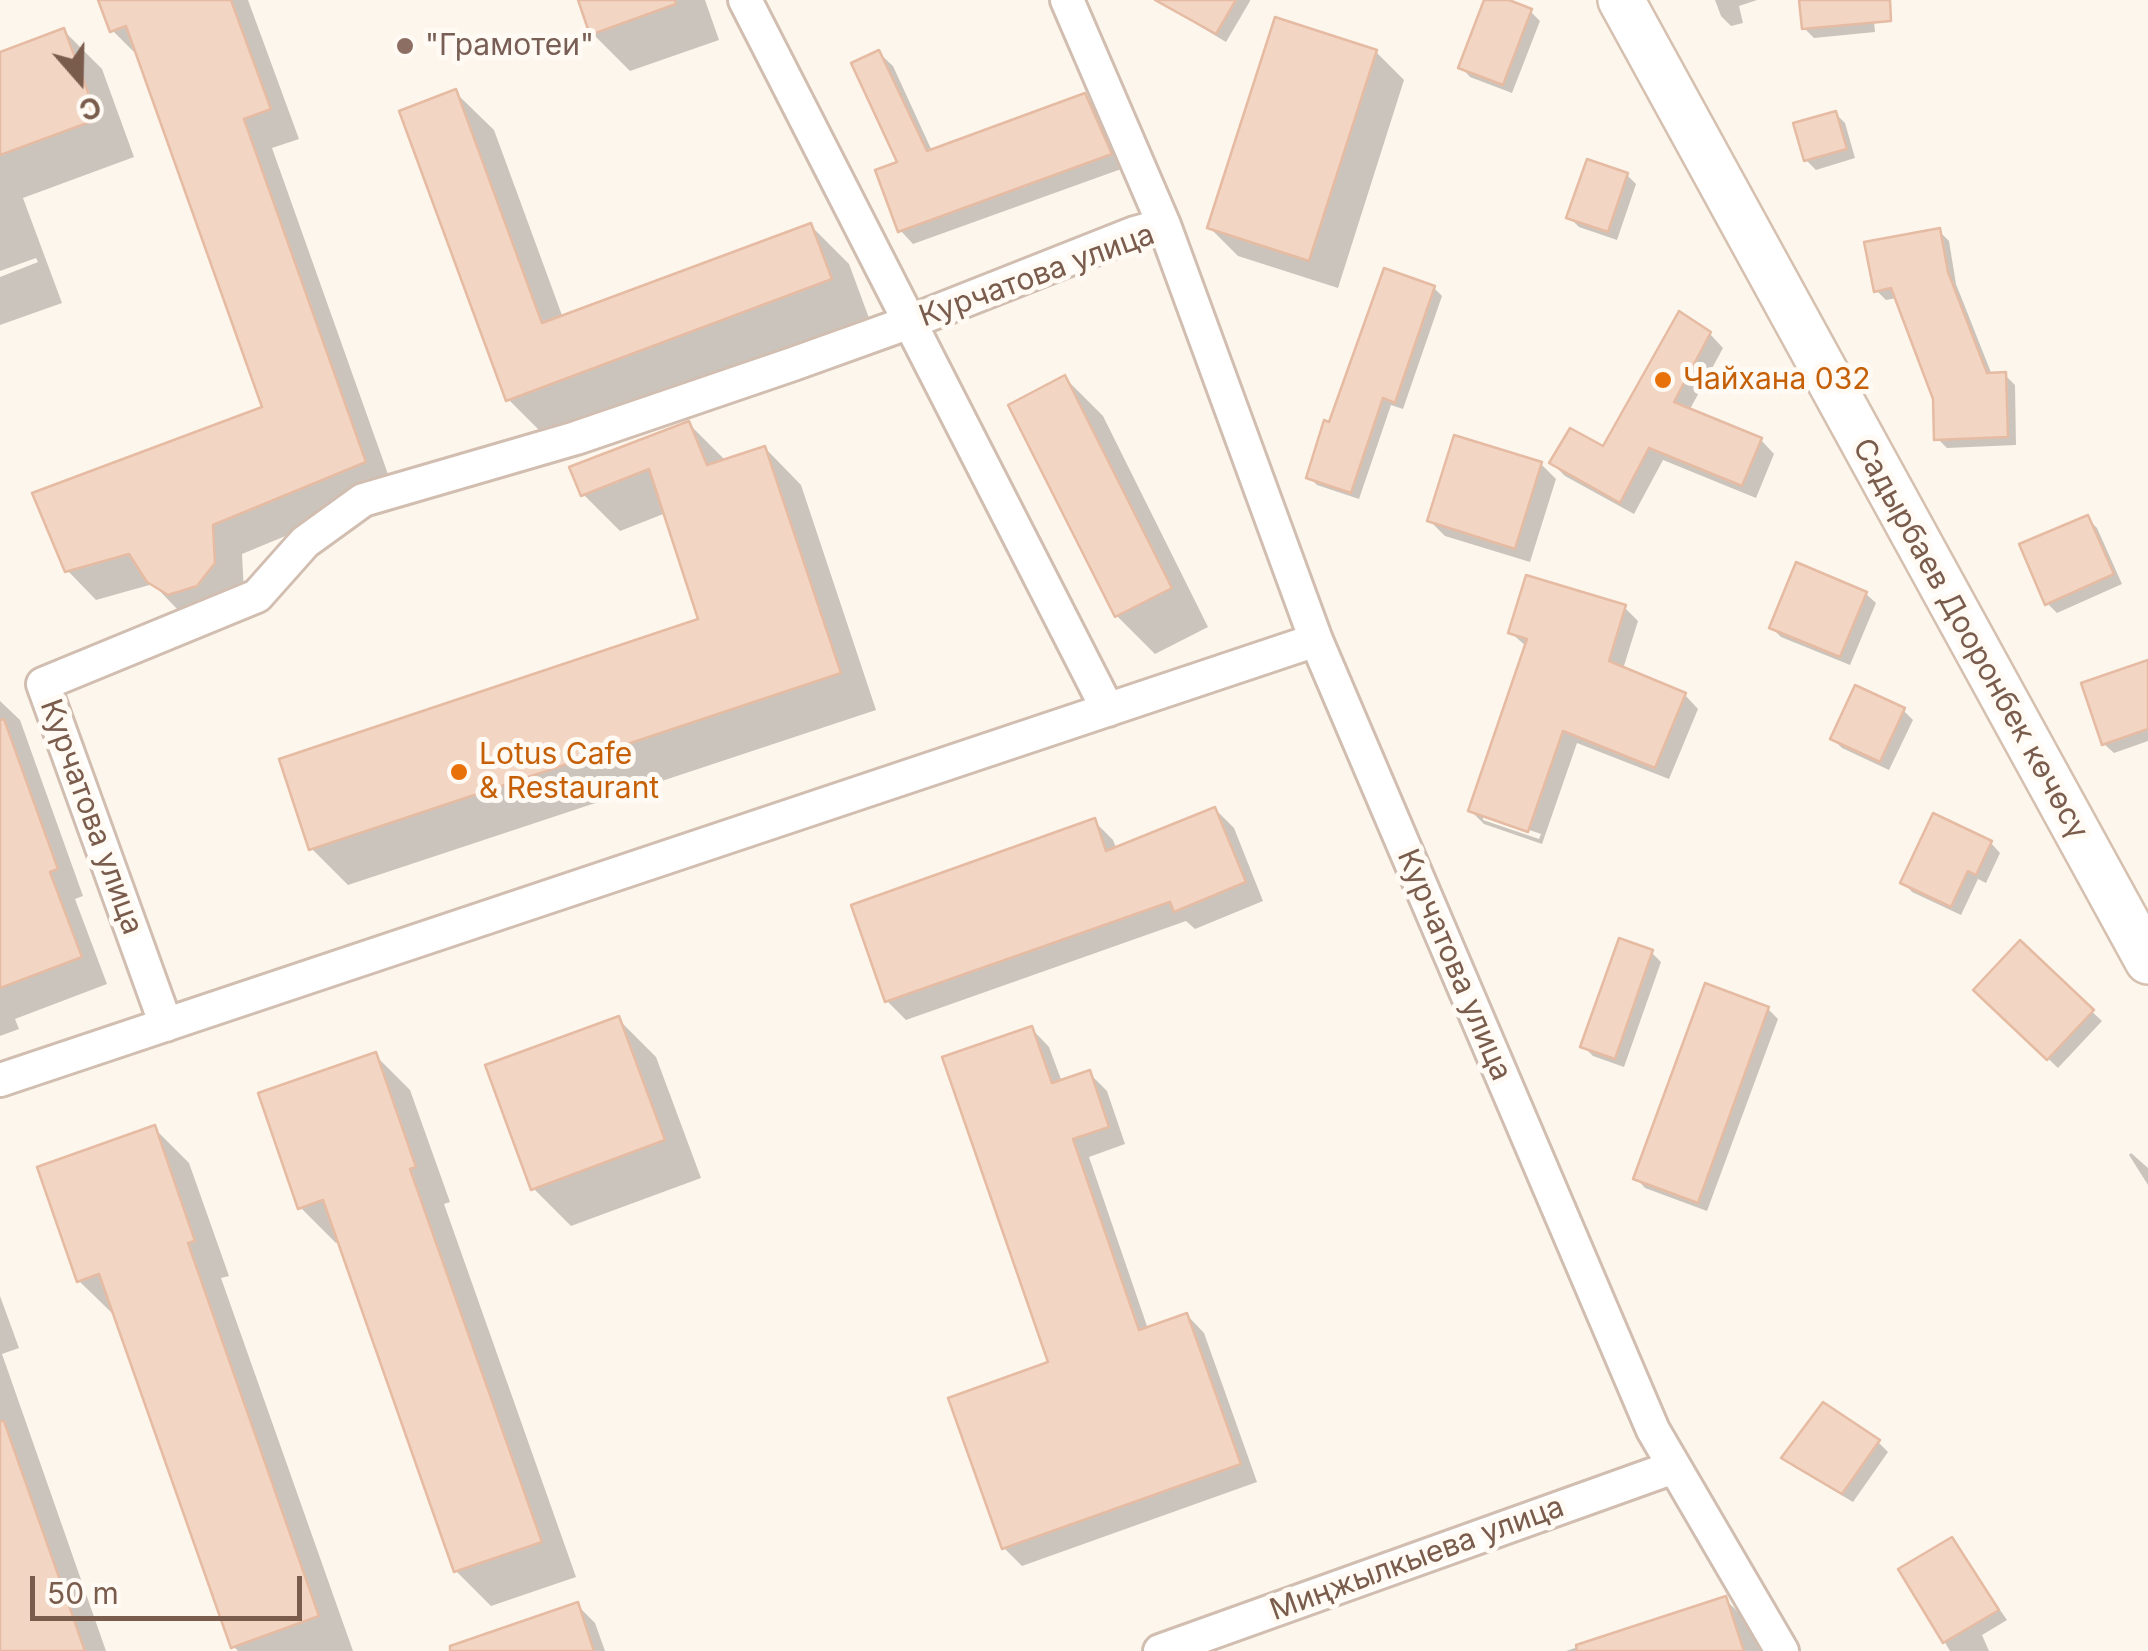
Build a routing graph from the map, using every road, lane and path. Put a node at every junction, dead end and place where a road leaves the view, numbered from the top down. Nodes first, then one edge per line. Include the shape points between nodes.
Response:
1 (745, 0) edge
2 (1067, 0) edge
3 (1620, 0) edge
4 (1164, 225) junction
5 (910, 322) junction
6 (1316, 640) junction
7 (1108, 710) junction
8 (2148, 961) edge
9 (166, 1025) junction
10 (0, 1080) edge
11 (1674, 1467) junction
12 (1160, 1651) edge
13 (1782, 1651) edge

1 - 5 street
2 - 4 street
3 - 8 main road, Садырбаев Дооронбек көчөсү
4 - 5 street, Курчатова улица
4 - 6 street, Курчатова улица
5 - 7 street
5 - 9 street, Курчатова улица via 576,438 364,500 305,542 257,596 42,684
6 - 7 street
6 - 11 street, Курчатова улица
7 - 9 street
9 - 10 street
11 - 12 street, Миңжылкыева улица
11 - 13 street, Курчатова улица

